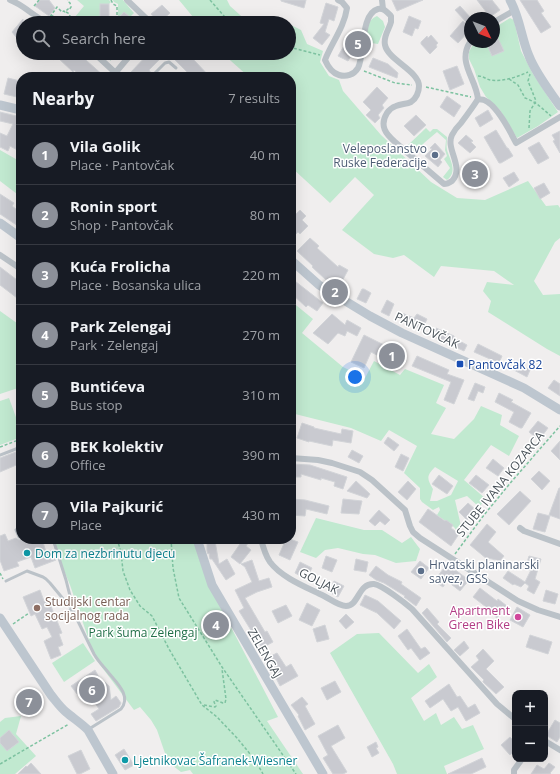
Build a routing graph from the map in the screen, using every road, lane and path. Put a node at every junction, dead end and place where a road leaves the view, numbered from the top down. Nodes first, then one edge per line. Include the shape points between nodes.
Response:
1 (10, 0) edge
2 (39, 0) edge
3 (68, 0) edge
4 (111, 0) edge
5 (128, 0) edge
6 (210, 0) edge
7 (338, 0) edge
8 (382, 0) edge
9 (510, 0) edge
10 (31, 10) dead end
11 (383, 10) junction
12 (515, 10) junction
13 (66, 11) junction
14 (50, 15) edge
15 (36, 16) edge
16 (70, 16) edge
17 (117, 16) edge
18 (144, 16) edge
19 (224, 16) edge
20 (500, 19) edge
21 (467, 48) edge
22 (296, 49) edge
23 (323, 55) dead end
24 (102, 60) edge
25 (128, 60) edge
26 (176, 68) dead end
27 (362, 71) dead end
28 (115, 72) edge
29 (120, 72) edge
30 (156, 72) edge
31 (474, 77) dead end
32 (509, 79) junction
33 (416, 85) dead end
34 (423, 87) dead end
35 (475, 98) junction
36 (535, 102) junction
37 (0, 105) edge
38 (560, 106) edge
39 (16, 109) edge
40 (557, 118) edge
41 (528, 133) dead end
42 (0, 223) edge
43 (16, 234) edge
44 (0, 255) edge
45 (296, 264) edge
46 (16, 266) edge
47 (560, 410) edge
48 (560, 426) edge
49 (16, 441) edge
50 (0, 447) edge
51 (16, 449) edge
52 (0, 455) edge
53 (296, 458) edge
54 (520, 528) dead end
55 (55, 544) edge
56 (118, 544) edge
57 (171, 544) edge
58 (199, 544) edge
59 (263, 544) edge
60 (560, 544) edge
61 (454, 555) dead end
62 (6, 581) dead end
63 (72, 609) junction
64 (29, 613) dead end
65 (60, 616) dead end
66 (560, 617) edge
67 (0, 618) edge
68 (10, 626) dead end
69 (222, 667) junction
70 (202, 705) junction
71 (512, 716) edge
72 (72, 722) dead end
73 (88, 730) junction
74 (548, 743) edge
75 (560, 750) edge
76 (520, 762) edge
77 (0, 764) edge
78 (113, 774) edge
79 (263, 774) edge
80 (296, 774) edge
81 (323, 774) edge
82 (514, 774) edge

1 - 15 street
2 - 10 path
3 - 13 path via 71,7
4 - 17 path via 117,6
5 - 18 street
6 - 19 path
7 - 11 street via 347,8 346,17 325,60 332,71 342,76 352,75 358,69 367,22 372,12
8 - 11 street
9 - 12 street
11 - 35 street via 391,16 384,39 385,47 416,77 419,86 415,99 389,110 383,124 385,130 387,135 444,184 452,182 457,167 450,142 452,135 470,111
12 - 20 street
12 - 38 street via 529,57
13 - 14 path via 62,12 57,7
13 - 16 path
21 - 35 street via 465,61 476,90
22 - 23 path
24 - 28 street
25 - 29 street
26 - 30 lane via 169,62
27 - 33 path via 395,82
31 - 32 path via 482,76 491,80
32 - 36 path via 518,86 525,98
32 - 36 path via 532,71 528,81
34 - 35 path
35 - 40 street via 492,105 516,144
36 - 40 path
36 - 41 path via 530,111
37 - 39 street
42 - 43 street
44 - 46 street
45 - 47 street, PANTOVČAK via 319,285 370,316 524,388
48 - 61 path, STUBE IVANA KOZARCA via 507,487
49 - 50 path
51 - 52 lane
53 - 66 street via 325,461 360,472 405,510 413,532 420,538 518,601
54 - 60 street
55 - 63 lane
56 - 70 path via 130,590 140,606 152,616
57 - 69 path via 179,598
58 - 81 street, ZELENGAJ via 212,585
59 - 71 street, GOLJAK via 269,561 276,569 339,604 351,604 365,586 370,584 376,584 398,598 412,609 497,704
62 - 63 lane via 27,571 43,577
63 - 65 lane
63 - 73 lane via 98,661 124,696 124,705 120,709
64 - 68 path
67 - 73 street via 55,700 64,711
69 - 70 path via 225,703 215,700 215,707
69 - 80 path
70 - 79 path via 237,738
72 - 77 path
73 - 78 street
74 - 75 street
76 - 82 street

